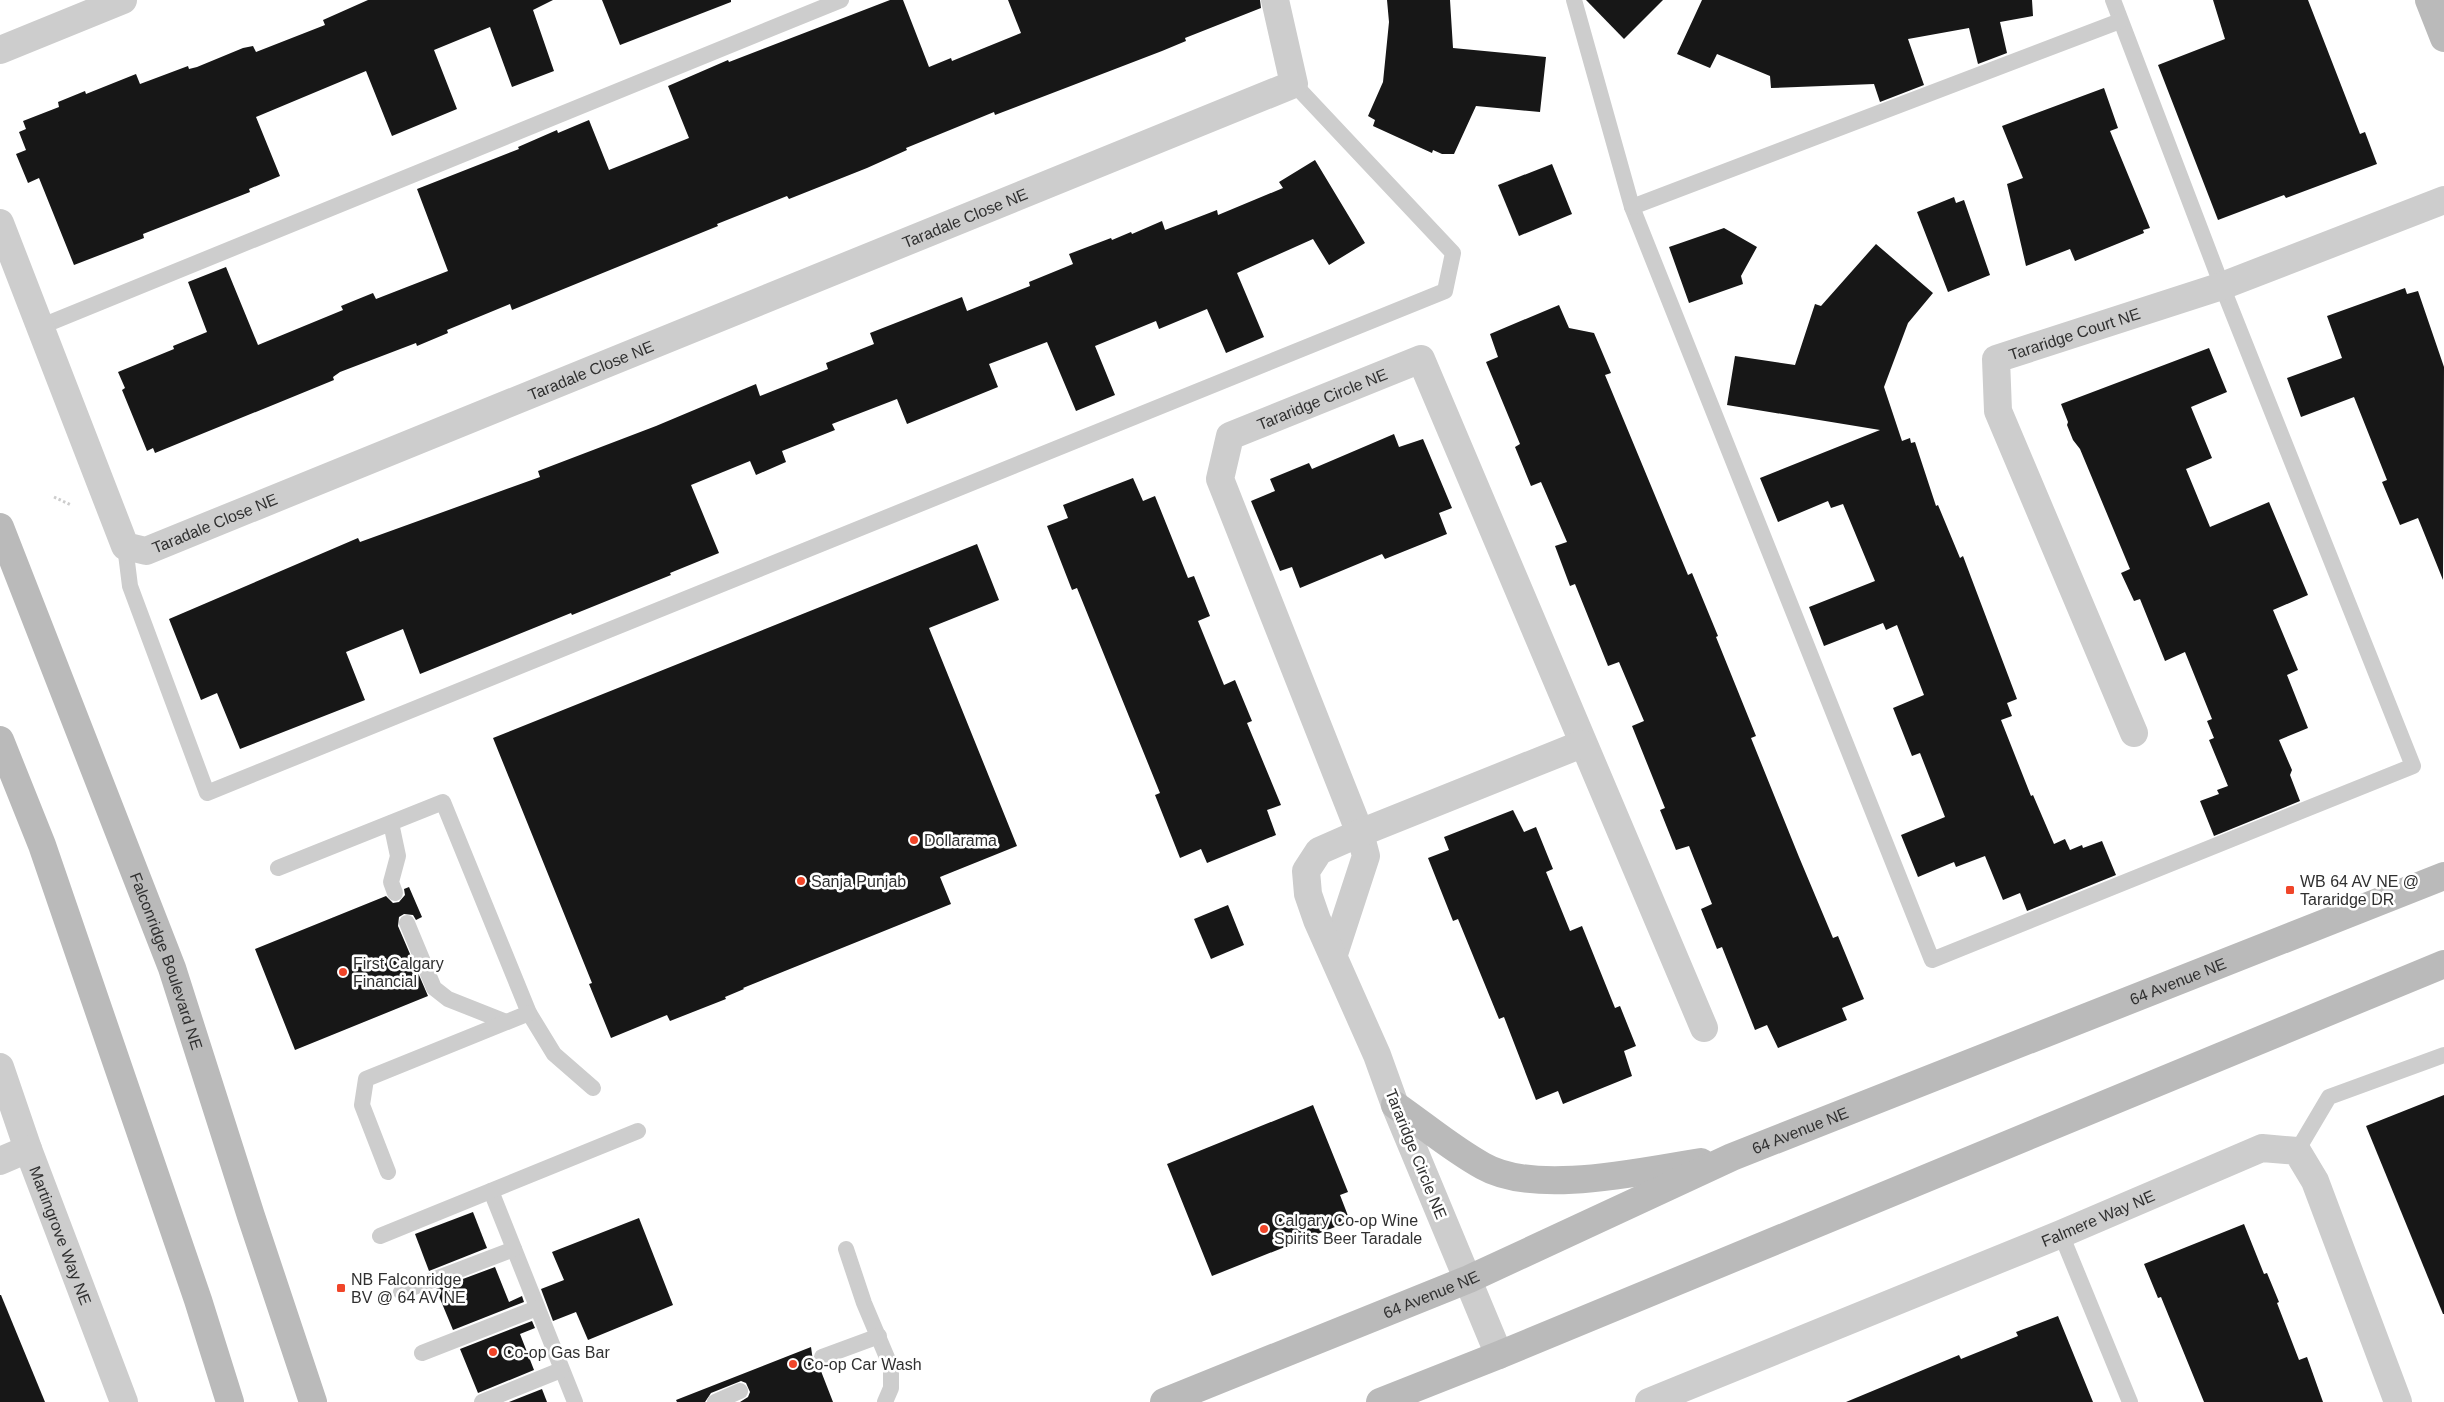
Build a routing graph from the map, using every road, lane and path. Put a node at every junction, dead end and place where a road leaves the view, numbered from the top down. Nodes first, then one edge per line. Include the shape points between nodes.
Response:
1 (122, 0) edge
2 (841, 0) edge
3 (1275, 0) edge
4 (1574, 0) edge
5 (2113, 0) edge
6 (2429, 0) edge
7 (2120, 22) junction
8 (2444, 38) edge
9 (0, 50) edge
10 (1294, 84) junction
11 (2444, 200) edge
12 (1632, 207) junction
13 (0, 223) edge
14 (2222, 286) junction
15 (42, 326) junction
16 (0, 527) edge
17 (125, 546) junction
18 (2134, 734) dead end
19 (0, 740) edge
20 (1582, 744) junction
21 (391, 823) junction
22 (1360, 833) junction
23 (278, 868) dead end
24 (2444, 876) edge
25 (395, 893) dead end
26 (407, 924) dead end
27 (1334, 954) junction
28 (2444, 964) edge
29 (529, 1013) junction
30 (506, 1022) junction
31 (1704, 1028) dead end
32 (2444, 1055) edge
33 (0, 1067) edge
34 (592, 1088) dead end
35 (1395, 1105) junction
36 (638, 1132) dead end
37 (28, 1149) junction
38 (2297, 1151) junction
39 (1732, 1157) junction
40 (0, 1161) edge
41 (388, 1172) dead end
42 (491, 1191) junction
43 (2061, 1234) junction
44 (380, 1236) dead end
45 (514, 1249) junction
46 (846, 1249) dead end
47 (1469, 1279) junction
48 (401, 1292) dead end
49 (537, 1308) junction
50 (879, 1336) junction
51 (422, 1353) dead end
52 (1499, 1355) junction
53 (822, 1356) dead end
54 (561, 1370) junction
55 (740, 1392) dead end
56 (124, 1402) edge
57 (230, 1402) edge
58 (313, 1402) edge
59 (482, 1402) edge
60 (575, 1402) edge
61 (715, 1402) edge
62 (885, 1402) edge
63 (1164, 1402) edge
64 (1380, 1402) edge
65 (1649, 1402) edge
66 (2130, 1402) edge
67 (2398, 1402) edge

1 - 9 street
2 - 15 lane
3 - 10 street
4 - 12 lane
5 - 7 lane
6 - 8 main road
7 - 12 lane
7 - 14 lane
10 - 17 street, Taradale Close NE via 146,551
10 - 17 lane via 1453,253 1445,291 207,793 130,586
11 - 14 street, Tararidge Court NE
12 - 14 lane via 1932,960 2413,766
13 - 15 street
14 - 18 street, Tararidge Court NE via 1996,359 1998,412
15 - 17 street
16 - 58 main road, Falconridge Boulevard NE via 172,968
19 - 57 main road via 42,845
20 - 22 street, Tararidge Circle NE
20 - 22 street, Tararidge Circle NE via 1421,359 1230,436 1220,480
20 - 31 street, Tararidge Circle NE
21 - 23 lane
21 - 25 lane via 398,856 391,882
21 - 29 lane via 443,802
22 - 27 street, Tararidge Circle NE via 1366,856
22 - 27 street, Tararidge Circle NE via 1319,852 1306,870 1308,894
24 - 39 main road, 64 Avenue NE
26 - 30 lane via 434,988 448,999
27 - 35 street, Tararidge Circle NE
28 - 52 main road
29 - 30 lane
29 - 34 lane via 554,1054
30 - 41 lane via 366,1079 362,1105
32 - 38 lane via 2329,1097
33 - 37 street, Martingrove Way NE
35 - 39 main road via 1484,1167 1512,1176 1578,1181
35 - 47 street, Tararidge Circle NE
36 - 42 lane
37 - 40 street
37 - 56 street, Martingrove Way NE
38 - 43 street, Falmere Way NE via 2262,1148
38 - 67 street via 2315,1181
39 - 47 main road, 64 Avenue NE
42 - 44 lane
42 - 45 lane
43 - 65 street, Falmere Way NE
43 - 66 lane
45 - 48 lane
45 - 49 lane
46 - 50 lane
47 - 52 street, Tararidge Circle NE
47 - 63 main road, 64 Avenue NE
49 - 51 lane
49 - 54 lane
50 - 53 lane
50 - 62 lane via 891,1367 891,1388
52 - 64 main road
54 - 59 lane
54 - 60 lane
55 - 61 lane

